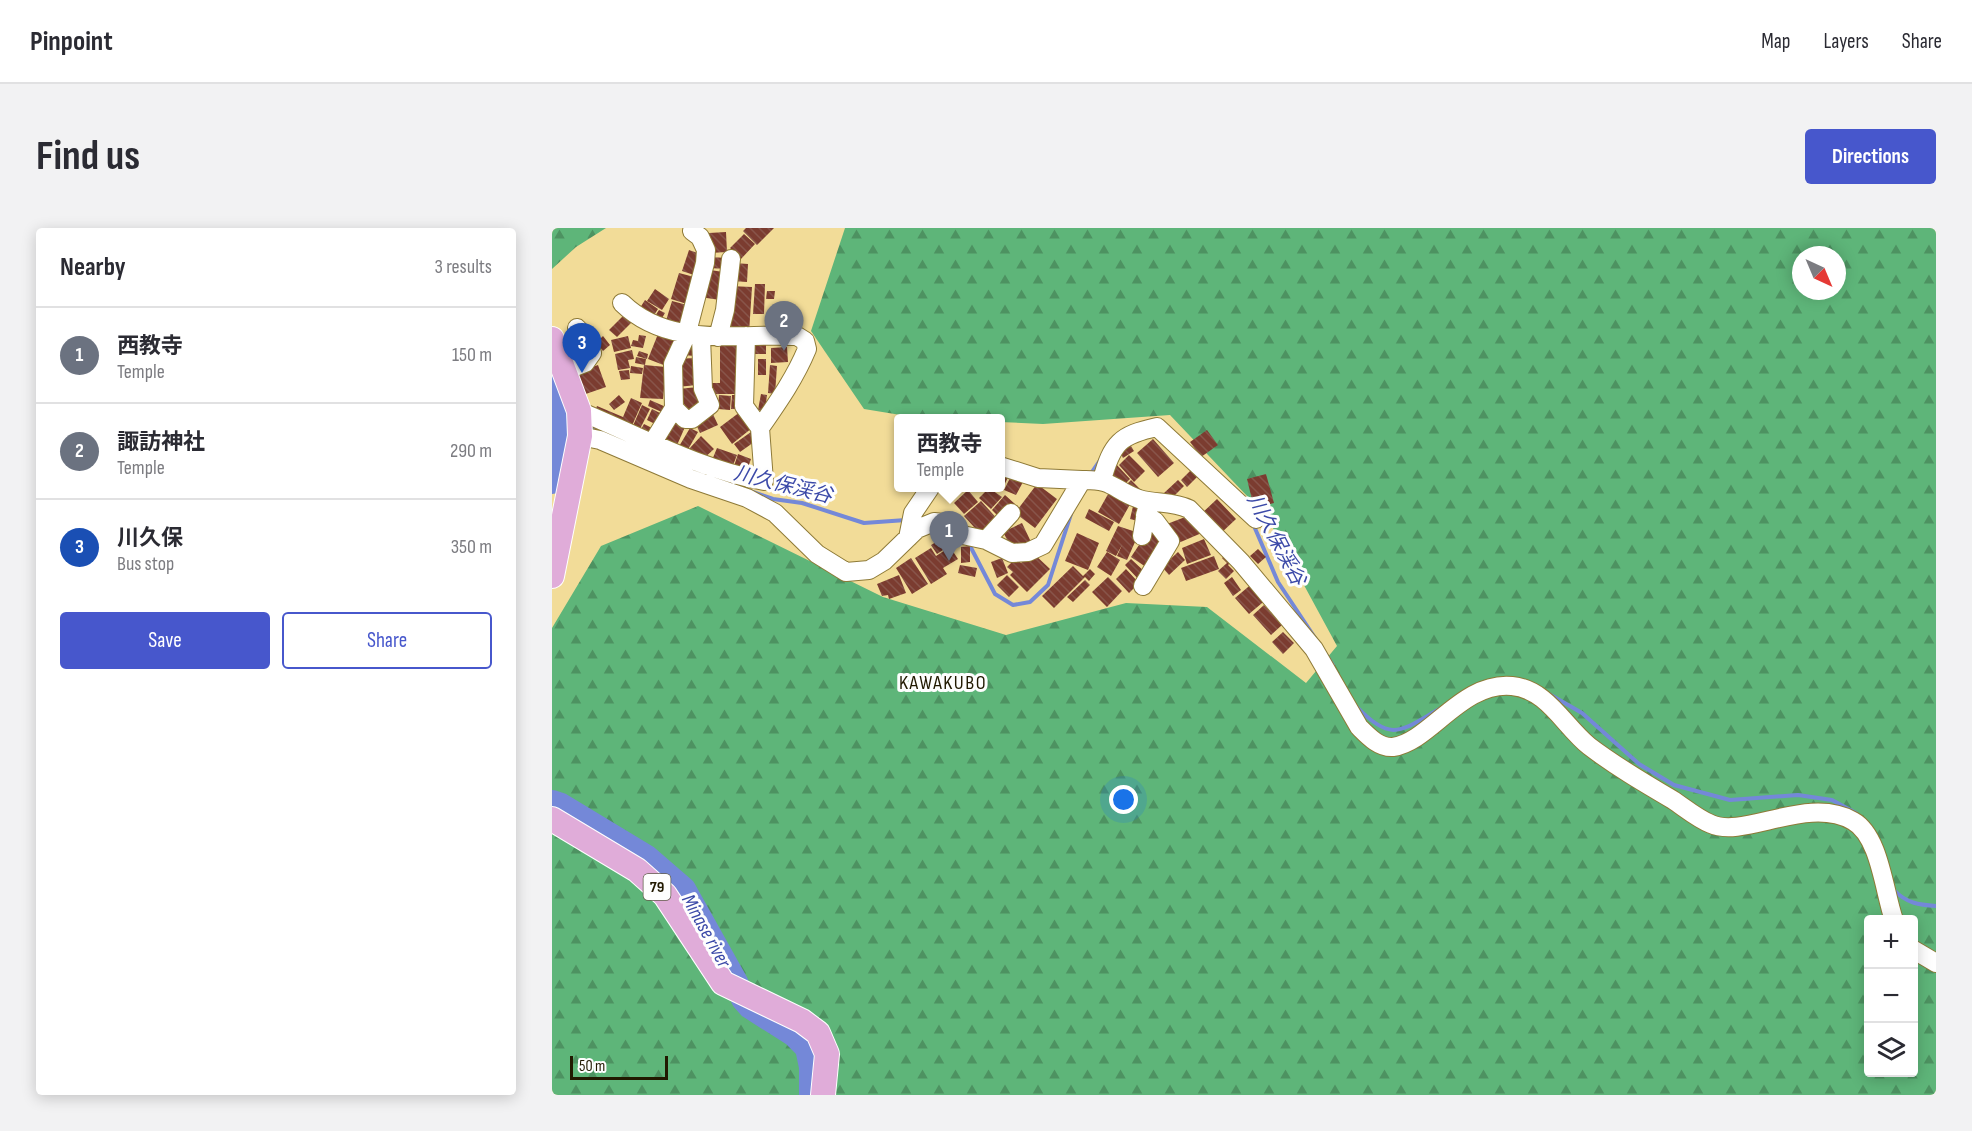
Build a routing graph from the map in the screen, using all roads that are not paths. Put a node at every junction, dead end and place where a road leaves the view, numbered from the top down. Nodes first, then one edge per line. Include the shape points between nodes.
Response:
1 (692, 231) dead end
2 (731, 260) dead end
3 (622, 303) dead end
4 (577, 328) dead end
5 (702, 336) junction
6 (746, 336) junction
7 (552, 339) edge
8 (565, 371) junction
9 (674, 408) junction
10 (579, 424) junction
11 (760, 428) junction
12 (652, 442) junction
13 (679, 465) junction
14 (1005, 468) edge
15 (1082, 480) junction
16 (1102, 480) junction
17 (927, 492) edge
18 (1146, 508) junction
19 (1011, 513) dead end
20 (1256, 519) dead end
21 (1142, 536) dead end
22 (908, 538) junction
23 (986, 540) junction
24 (552, 576) edge
25 (1143, 586) dead end
26 (552, 819) edge
27 (1893, 915) edge
28 (1918, 952) edge
29 (1936, 963) edge
30 (823, 1095) edge

1 - 5 street via 706,250
2 - 5 street via 725,310
3 - 5 street via 634,315
4 - 8 street via 592,353 585,363
5 - 6 street
5 - 9 street via 673,364
5 - 9 street via 703,389 710,405 692,419 685,419
6 - 11 street via 744,406
6 - 11 street via 797,336 805,341 807,349 788,388
7 - 8 main road
8 - 10 main road
9 - 12 street
10 - 12 street
10 - 13 street via 600,440
10 - 24 main road
11 - 13 street via 764,481
12 - 13 street
13 - 22 street via 775,513 817,554 846,572 869,570
14 - 15 street via 1038,478
15 - 16 street
15 - 23 street via 1043,545 1028,552 1012,553
16 - 18 street
16 - 20 street via 1117,442 1130,433 1157,427
17 - 22 street via 913,513
18 - 21 street
18 - 25 street via 1170,541
18 - 27 street via 1180,505 1190,509 1314,649 1369,738 1392,747 1405,743 1458,704 1494,687 1524,687 1541,697 1586,744 1710,824 1734,827 1810,813 1843,816 1854,822 1870,839
19 - 23 street
22 - 23 street via 934,522 943,523 958,534
26 - 30 main road, 79 via 637,870 665,895 723,983 802,1021 818,1033 827,1054
28 - 29 street

